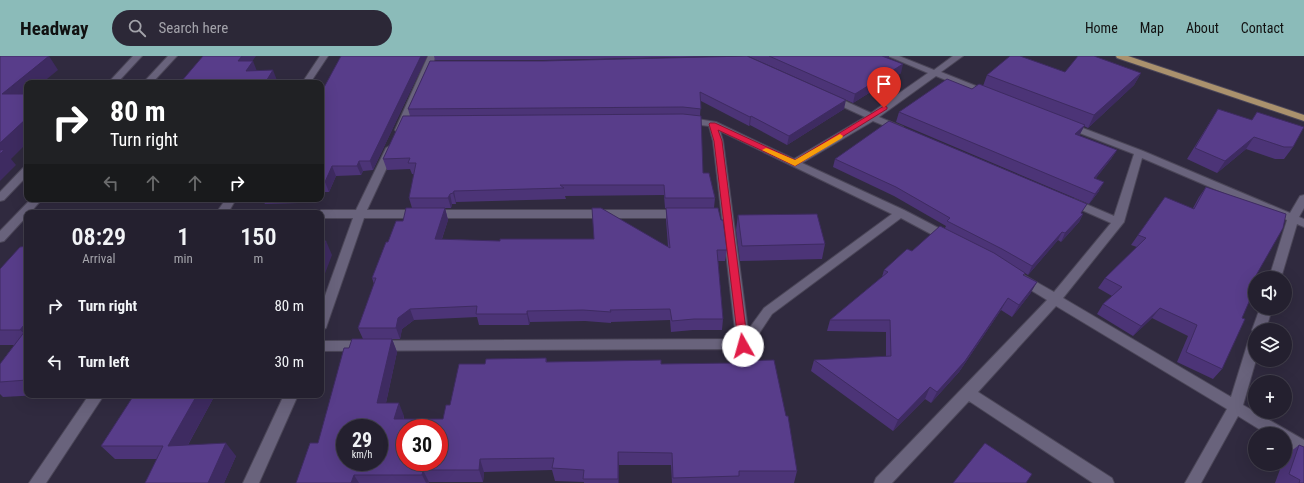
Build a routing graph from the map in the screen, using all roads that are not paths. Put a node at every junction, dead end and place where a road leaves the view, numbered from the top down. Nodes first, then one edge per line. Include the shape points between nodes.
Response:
1 (138, 56) edge
2 (173, 56) edge
3 (324, 56) edge
4 (892, 56) edge
5 (959, 56) edge
6 (1120, 56) edge
7 (432, 62) edge
8 (935, 73) junction
9 (115, 80) edge
10 (150, 80) edge
11 (308, 80) edge
12 (823, 94) edge
13 (1000, 99) edge
14 (872, 117) junction
15 (1304, 118) edge
16 (676, 120) edge
17 (403, 122) junction
18 (419, 122) edge
19 (1059, 122) edge
20 (713, 124) junction
21 (908, 132) edge
22 (1139, 153) junction
23 (795, 164) junction
24 (24, 173) edge
25 (1060, 197) edge
26 (0, 198) edge
27 (1304, 198) edge
28 (34, 202) edge
29 (27, 210) edge
30 (24, 213) edge
31 (360, 213) junction
32 (900, 213) junction
33 (324, 214) edge
34 (695, 214) edge
35 (1299, 220) edge
36 (1118, 222) junction
37 (0, 238) edge
38 (958, 242) edge
39 (1008, 271) edge
40 (1278, 271) edge
41 (1055, 299) junction
42 (324, 316) edge
43 (324, 346) edge
44 (743, 346) junction
45 (1248, 365) edge
46 (968, 393) junction
47 (95, 398) edge
48 (290, 398) edge
49 (1235, 408) junction
50 (1268, 427) edge
51 (1292, 441) edge
52 (1304, 448) edge
53 (37, 483) edge
54 (252, 483) edge
55 (882, 483) edge
56 (1106, 483) edge
57 (1193, 483) edge

1 - 9 street
2 - 10 street
3 - 11 street
4 - 8 street
5 - 8 street
6 - 15 main road
7 - 17 street
8 - 13 street
8 - 14 street
12 - 14 street
14 - 21 street
14 - 23 street
16 - 20 street
17 - 18 street
17 - 31 street
19 - 22 street
20 - 23 street
20 - 44 street via 718,141 723,214
22 - 35 street
22 - 36 street
23 - 32 street
24 - 26 street
25 - 36 street
27 - 35 street
28 - 29 street
30 - 37 street
31 - 33 street
31 - 34 street
31 - 42 street
32 - 38 street
32 - 44 street via 768,311
35 - 40 street
36 - 41 street
39 - 41 street
41 - 46 street
41 - 49 street
43 - 44 street
45 - 49 street
46 - 55 street
46 - 56 street
47 - 53 street
48 - 54 street
49 - 50 street
49 - 57 street
51 - 52 street

